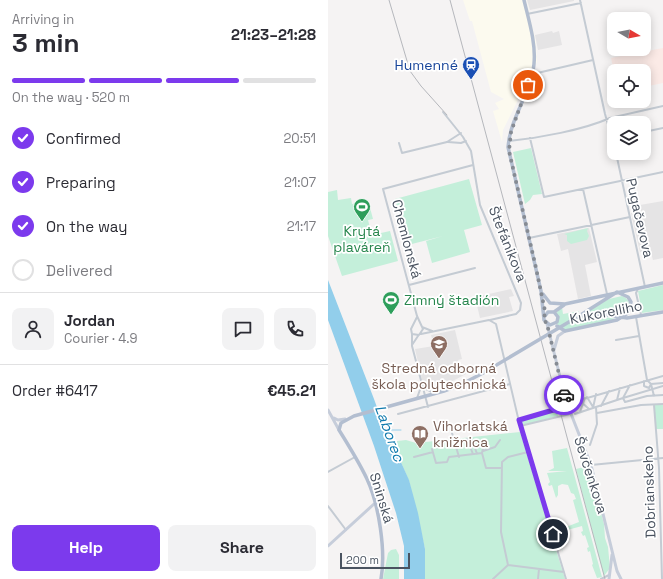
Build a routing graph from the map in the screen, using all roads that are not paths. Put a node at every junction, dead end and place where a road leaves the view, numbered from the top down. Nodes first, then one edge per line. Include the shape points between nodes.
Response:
1 (524, 0) edge
2 (580, 2) edge
3 (527, 14) junction
4 (594, 60) junction
5 (542, 72) junction
6 (532, 74) junction
7 (528, 85) junction
8 (663, 106) edge
9 (443, 112) dead end
10 (620, 116) edge
11 (607, 119) joint
12 (663, 128) edge
13 (651, 131) edge
14 (460, 133) junction
15 (530, 138) junction
16 (466, 141) junction
17 (509, 141) junction
18 (447, 142) junction
19 (399, 143) dead end
20 (618, 160) edge
21 (473, 165) junction
22 (663, 172) edge
23 (622, 180) junction
24 (583, 188) junction
25 (630, 217) junction
26 (591, 225) junction
27 (530, 238) junction
28 (475, 268) dead end
29 (663, 283) edge
30 (408, 285) junction
31 (645, 287) junction
32 (639, 288) junction
33 (541, 291) junction
34 (617, 292) junction
35 (607, 294) junction
36 (542, 300) junction
37 (565, 304) junction
38 (549, 312) junction
39 (554, 312) junction
40 (663, 312) edge
41 (417, 316) junction
42 (545, 316) junction
43 (578, 316) junction
44 (642, 316) junction
45 (623, 317) junction
46 (636, 317) junction
47 (501, 318) junction
48 (490, 320) junction
49 (414, 324) junction
50 (547, 324) junction
51 (554, 325) junction
52 (421, 326) junction
53 (497, 326) junction
54 (434, 331) junction
55 (565, 331) junction
56 (548, 333) junction
57 (412, 334) junction
58 (421, 334) junction
59 (418, 336) junction
60 (639, 336) junction
61 (616, 340) dead end
62 (412, 346) junction
63 (553, 352) junction
64 (663, 376) edge
65 (646, 380) junction
66 (510, 384) junction
67 (651, 384) junction
68 (663, 384) edge
69 (630, 385) junction
70 (421, 386) junction
71 (644, 386) junction
72 (620, 389) junction
73 (652, 389) junction
74 (610, 391) junction
75 (645, 391) junction
76 (435, 394) junction
77 (596, 394) junction
78 (663, 395) edge
79 (654, 396) junction
80 (425, 397) junction
81 (624, 397) junction
82 (586, 398) junction
83 (416, 399) junction
84 (579, 400) junction
85 (617, 400) junction
86 (570, 402) dead end
87 (663, 404) edge
88 (654, 405) junction
89 (567, 406) junction
90 (583, 406) junction
91 (601, 406) junction
92 (428, 407) junction
93 (595, 407) junction
94 (589, 409) junction
95 (328, 410) edge
96 (579, 412) junction
97 (597, 413) junction
98 (398, 414) dead end
99 (570, 414) junction
100 (575, 414) dead end
101 (332, 417) junction
102 (347, 419) junction
103 (519, 420) junction
104 (520, 426) junction
105 (339, 430) junction
106 (452, 433) dead end
107 (467, 439) dead end
108 (500, 440) dead end
109 (590, 445) dead end
110 (483, 452) junction
111 (528, 452) junction
112 (473, 454) junction
113 (477, 454) junction
114 (355, 457) junction
115 (414, 457) dead end
116 (459, 457) junction
117 (663, 458) edge
118 (658, 459) junction
119 (591, 465) junction
120 (501, 468) junction
121 (328, 472) edge
122 (374, 504) junction
123 (328, 506) edge
124 (346, 530) junction
125 (328, 546) edge
126 (612, 550) junction
127 (508, 565) junction
128 (539, 569) junction
129 (617, 571) junction
130 (564, 572) junction
131 (609, 576) edge
132 (381, 579) edge
133 (493, 579) edge
134 (538, 579) edge
135 (566, 579) edge
136 (601, 579) edge
137 (621, 579) edge
138 (662, 579) edge

1 - 3 main road
2 - 3 street
2 - 4 street
3 - 6 main road via 534,51
4 - 5 street
4 - 11 street
5 - 6 street
5 - 7 street
6 - 7 main road
7 - 17 main road
8 - 10 street
9 - 14 street
11 - 15 street
12 - 13 street
14 - 16 street
14 - 18 street
15 - 17 street
15 - 24 street via 544,197
16 - 18 street
16 - 21 street via 472,154
17 - 27 main road via 509,151
18 - 19 street via 402,153
20 - 23 street, Pugačevova
21 - 30 street, Chemlonská via 382,189
21 - 47 street, Štefánikova via 480,205 521,303 518,313
22 - 23 street
23 - 24 street
23 - 25 street, Pugačevova
24 - 26 street
25 - 26 street
25 - 31 street, Pugačevova
26 - 27 street
26 - 35 street
27 - 33 main road
28 - 30 street
29 - 31 main road
30 - 41 street, Chemlonská
31 - 32 main road
32 - 34 main road
32 - 44 street via 636,294
33 - 36 main road
33 - 37 main road via 550,303
34 - 35 main road
34 - 43 main road
34 - 45 main road via 631,302
35 - 37 main road
36 - 38 main road
36 - 42 main road
37 - 39 main road
38 - 39 main road
38 - 42 main road
39 - 51 main road via 558,318
40 - 44 main road, Kukorelliho
41 - 49 street
41 - 52 street, Chemlonská
42 - 50 main road
43 - 45 main road via 600,314
43 - 76 main road, bridge via 483,373 457,387
44 - 46 main road, Kukorelliho
45 - 46 main road, Kukorelliho
45 - 55 main road, Kukorelliho
46 - 60 street
47 - 48 street, Štefánikova
47 - 53 street
48 - 53 street
48 - 54 street, Štefánikova
49 - 52 street
49 - 57 street
50 - 51 main road
50 - 56 main road, Ševčenkova
51 - 55 main road, Kukorelliho
51 - 56 main road
52 - 54 street, Štefánikova
52 - 58 street
53 - 66 street
54 - 58 street, Štefánikova
55 - 63 main road via 558,336
56 - 63 main road, Ševčenkova
57 - 59 street
57 - 62 street
58 - 59 street
59 - 62 street
60 - 61 street
60 - 65 street
62 - 70 street
63 - 89 main road, Ševčenkova
64 - 65 street
65 - 67 street
65 - 69 street
65 - 71 street
66 - 92 street
66 - 103 street
67 - 68 street
67 - 71 street via 649,388
67 - 73 street
68 - 73 street
69 - 72 street
69 - 81 street
70 - 76 street
70 - 80 street
70 - 83 street
71 - 75 street
72 - 74 street
72 - 81 street
72 - 85 street
73 - 75 street
73 - 79 street
74 - 77 street
74 - 91 street
75 - 81 street
76 - 80 main road
77 - 82 street
77 - 93 street
78 - 79 street
79 - 81 street via 625,402
80 - 83 main road
80 - 92 street
81 - 85 street
82 - 84 street
82 - 90 street
82 - 93 street
83 - 102 main road
84 - 86 street
84 - 90 street
85 - 91 street
87 - 88 street
88 - 97 street
88 - 118 street, Dobrianskeho
89 - 99 main road, Ševčenkova
89 - 103 street
90 - 94 street
90 - 96 street
91 - 93 street
92 - 98 street
93 - 94 street
93 - 97 street, Ševčenkova
94 - 96 street
95 - 101 main road
96 - 100 street
97 - 109 street, Ševčenkova via 598,424
99 - 104 street
99 - 119 main road, Ševčenkova
101 - 102 main road via 338,420
101 - 105 main road
102 - 105 main road via 341,423
103 - 104 street
104 - 111 street
105 - 114 main road, Sninská
106 - 116 street
107 - 112 street
108 - 110 street via 495,447
110 - 113 street
110 - 113 street via 481,446 477,446
110 - 120 street via 486,468
111 - 120 street via 508,457 502,462
111 - 130 street
112 - 113 street
112 - 116 street
114 - 121 street
114 - 122 main road, Sninská via 367,479
115 - 116 street via 432,450 436,463
117 - 118 street
118 - 119 street
118 - 138 street, Dobrianskeho
119 - 126 main road, Ševčenkova
120 - 127 street via 501,532
122 - 124 main road
122 - 132 main road, Sninská via 383,549
123 - 124 street
124 - 125 main road
126 - 129 main road, Ševčenkova
126 - 131 main road, Ševčenkova
127 - 128 street
127 - 133 street
128 - 130 street
128 - 134 street
129 - 131 main road
129 - 137 main road, Ševčenkova
130 - 135 street
131 - 136 street

